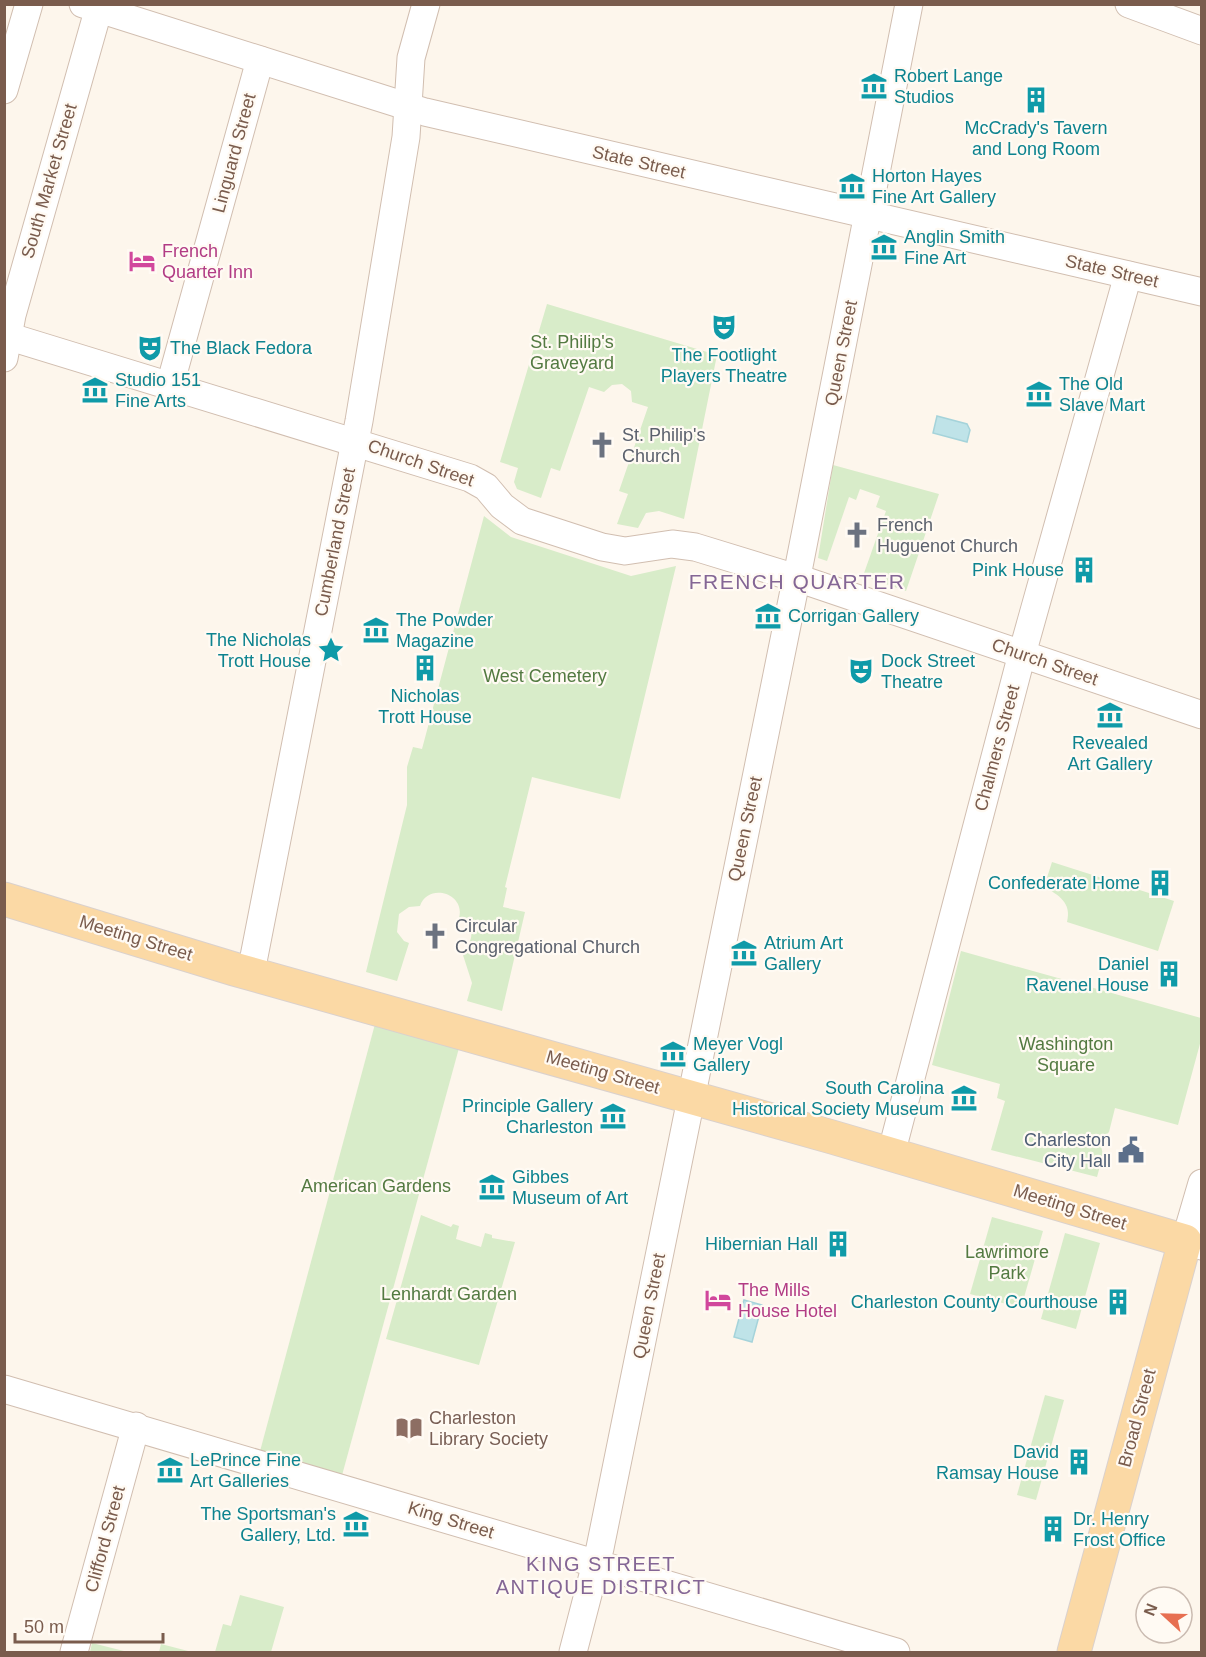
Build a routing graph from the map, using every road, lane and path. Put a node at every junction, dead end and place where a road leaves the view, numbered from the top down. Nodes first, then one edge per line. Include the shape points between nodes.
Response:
1 (29, 4) edge
2 (426, 4) edge
3 (909, 4) edge
4 (1130, 4) edge
5 (94, 6) edge
6 (1200, 24) edge
7 (260, 60) junction
8 (4, 90) edge
9 (409, 107) junction
10 (869, 216) junction
11 (1128, 275) junction
12 (1202, 292) edge
13 (5, 343) edge
14 (170, 385) junction
15 (355, 441) junction
16 (797, 578) junction
17 (1022, 654) junction
18 (1202, 715) edge
19 (4, 899) edge
20 (251, 972) junction
21 (691, 1097) junction
22 (891, 1154) junction
23 (1202, 1183) edge
24 (1193, 1243) edge
25 (4, 1389) edge
26 (136, 1426) junction
27 (597, 1564) junction
28 (74, 1653) edge
29 (573, 1653) edge
30 (897, 1653) edge
31 (1074, 1653) edge

1 - 8 street
2 - 9 street, Cumberland Street via 411,58
3 - 10 street, Queen Street
4 - 6 street
5 - 7 street, State Street
5 - 13 street, South Market Street
7 - 9 street, State Street
7 - 14 street, Linguard Street
9 - 10 street, State Street
9 - 15 street, Cumberland Street
10 - 11 street, State Street
10 - 16 street, Queen Street
11 - 12 street, State Street
11 - 17 street, Chalmers Street
13 - 14 street, Church Street
14 - 15 street, Church Street
15 - 16 street, Church Street via 470,478 486,487 522,521 602,547 625,551 683,544
15 - 20 street, Cumberland Street
16 - 17 street, Church Street
16 - 21 street, Queen Street
17 - 18 street, Church Street
17 - 22 street, Chalmers Street
19 - 20 main road, Meeting Street
20 - 21 main road, Meeting Street
21 - 22 main road, Meeting Street
21 - 27 street, Queen Street
22 - 24 main road, Meeting Street
23 - 24 street, Broad Street
24 - 31 main road, Broad Street
25 - 26 street, King Street
26 - 27 street, King Street
26 - 28 street, Clifford Street
27 - 29 street, Queen Street
27 - 30 street, King Street

